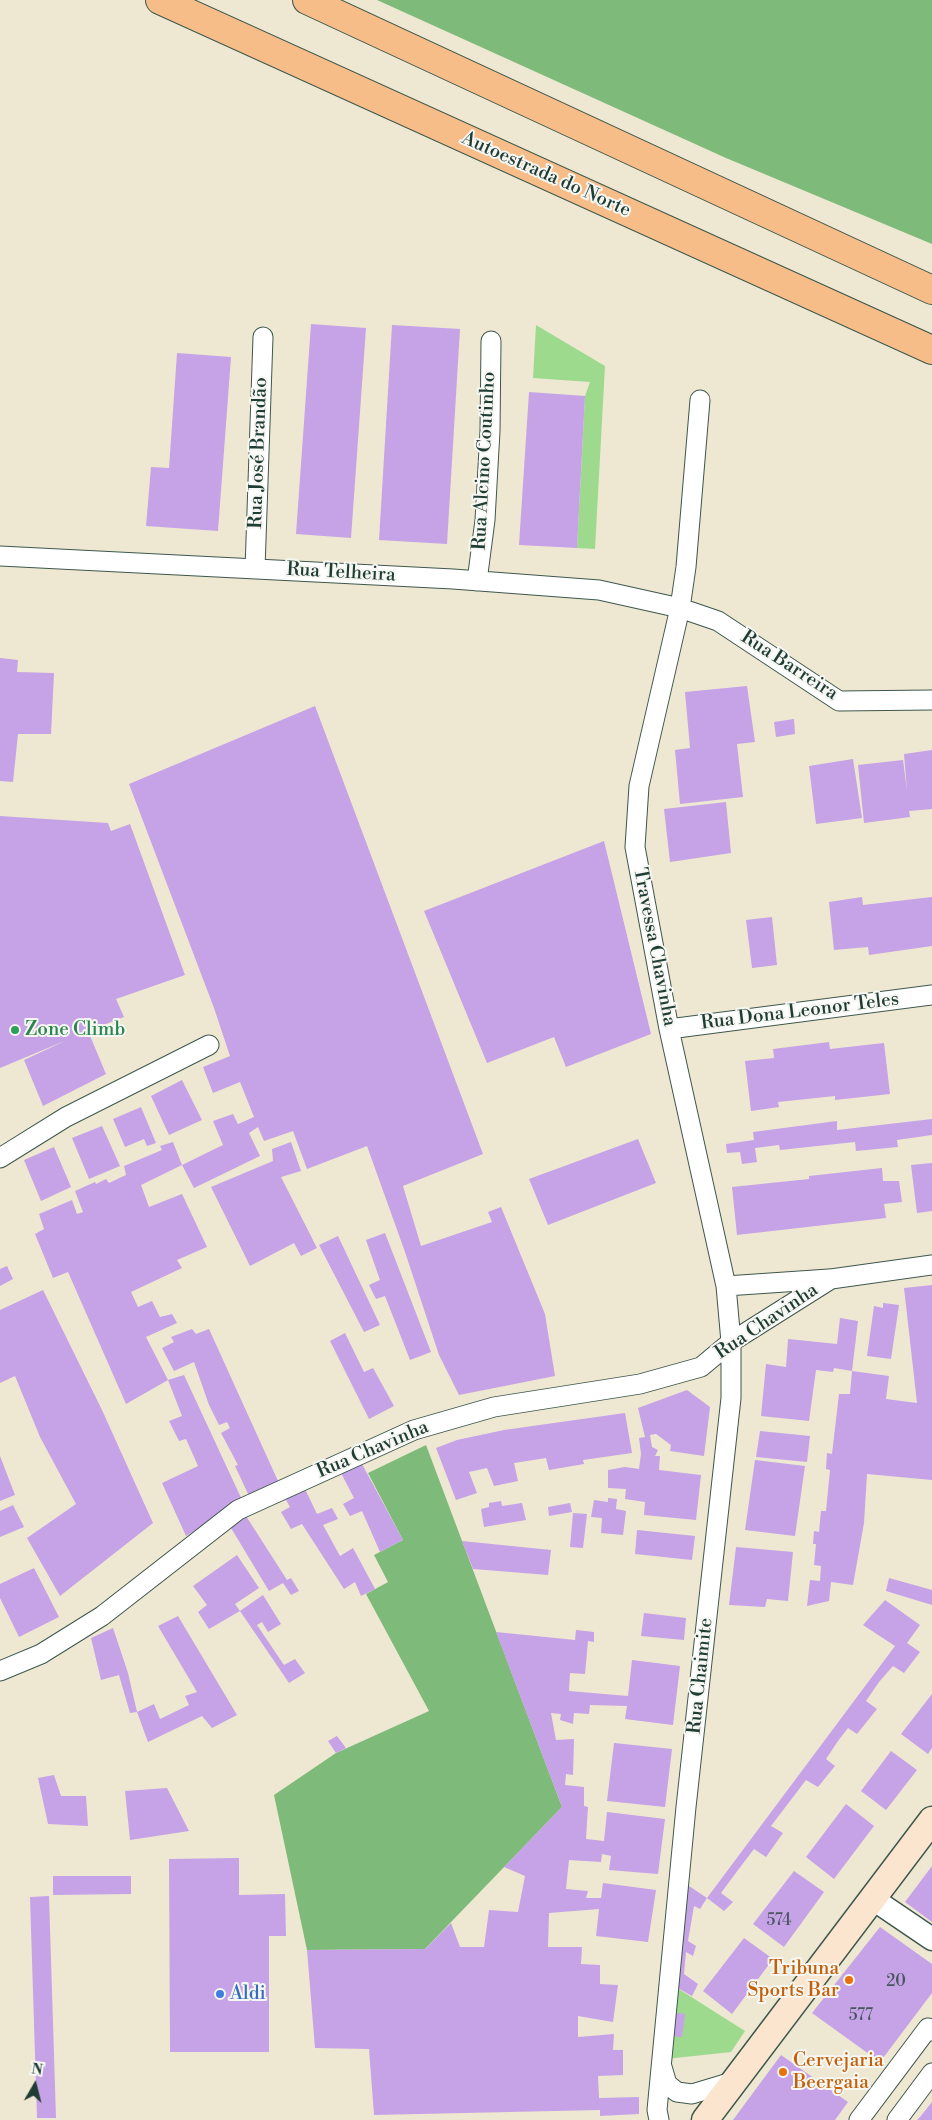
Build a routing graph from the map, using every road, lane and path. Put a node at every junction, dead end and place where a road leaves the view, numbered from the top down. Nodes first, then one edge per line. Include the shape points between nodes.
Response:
1 (160, 0) edge
2 (307, 0) edge
3 (932, 290) edge
4 (263, 337) dead end
5 (491, 341) dead end
6 (932, 350) edge
7 (700, 400) dead end
8 (0, 556) edge
9 (255, 569) junction
10 (477, 581) junction
11 (680, 608) junction
12 (932, 700) edge
13 (932, 995) edge
14 (669, 1029) junction
15 (209, 1045) dead end
16 (0, 1158) edge
17 (932, 1265) edge
18 (831, 1279) junction
19 (726, 1286) junction
20 (731, 1342) junction
21 (0, 1671) edge
22 (932, 1820) edge
23 (873, 1899) junction
24 (932, 1939) edge
25 (932, 2031) edge
26 (662, 2067) junction
27 (932, 2073) edge
28 (735, 2081) junction
29 (659, 2120) edge
30 (705, 2120) edge
31 (859, 2120) edge
32 (897, 2120) edge

1 - 6 highway, Autoestrada do Norte
2 - 3 highway
4 - 9 street, Rua José Brandão
5 - 10 street, Rua Alcino Coutinho via 490,431
7 - 11 street, Travessa Chavinha
8 - 9 street, Rua Telheira
9 - 10 street, Rua Telheira
10 - 11 street, Rua Telheira via 599,590
11 - 12 street, Rua Barreira via 718,621 839,701
11 - 14 street, Travessa Chavinha via 638,786 635,847
13 - 14 street, Rua Dona Leonor Teles
14 - 19 street, Travessa Chavinha
15 - 16 street via 66,1116
17 - 18 street, Rua Chavinha
18 - 19 street, Rua Chavinha
18 - 20 street, Rua Chavinha
19 - 20 street, Rua Chaimite
20 - 21 street, Rua Chavinha via 701,1367 640,1384 494,1407 414,1430 238,1510 102,1616 41,1654
20 - 26 street, Rua Chaimite via 731,1398
22 - 23 main road
23 - 24 street
23 - 28 main road
25 - 31 street via 928,2028
26 - 28 street via 667,2084 677,2092 692,2094
26 - 29 street, Rua Chaimite via 657,2110
27 - 32 street
28 - 30 main road

